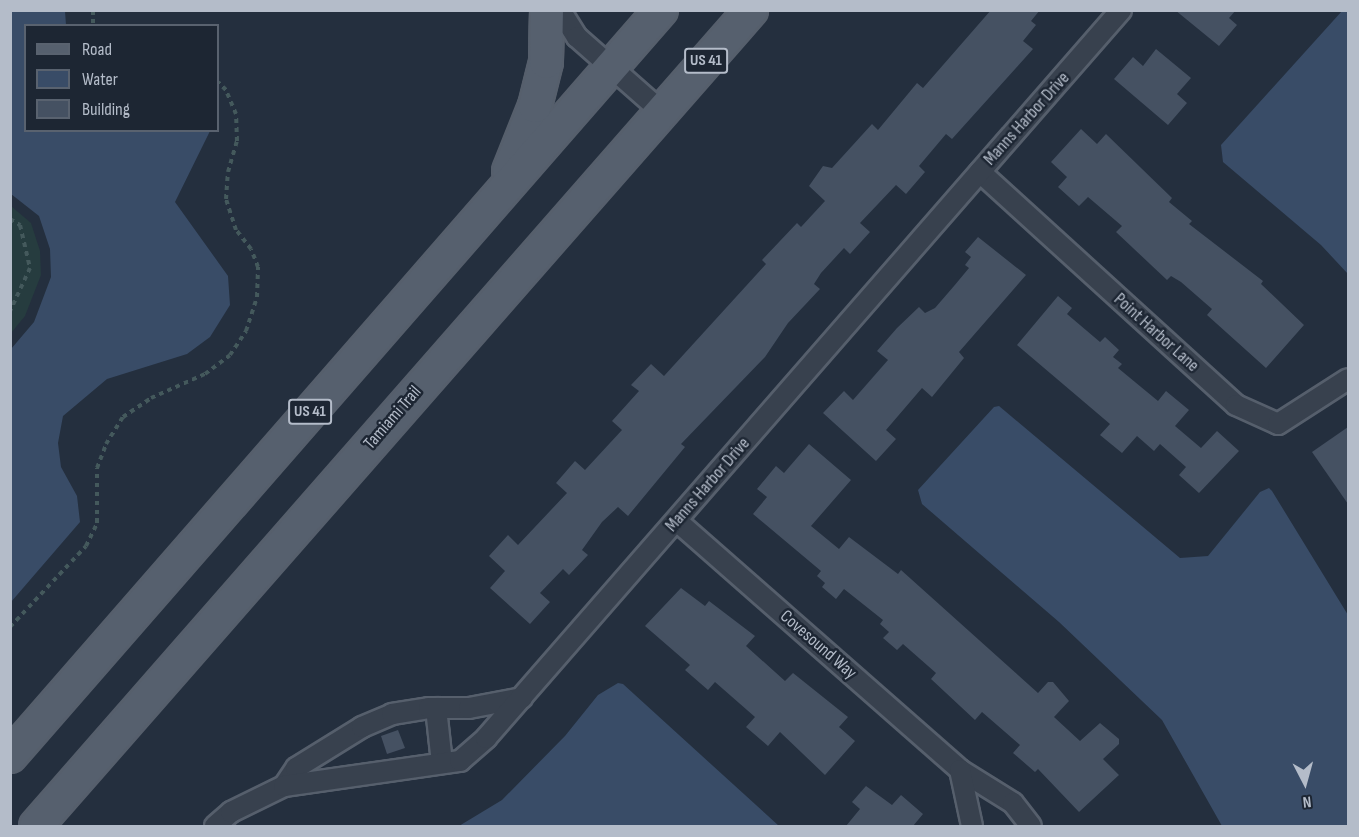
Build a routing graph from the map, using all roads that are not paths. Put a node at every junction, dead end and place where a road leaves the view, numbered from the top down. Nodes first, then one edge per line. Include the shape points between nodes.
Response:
1 (547, 10) edge
2 (560, 10) edge
3 (661, 10) edge
4 (751, 10) edge
5 (1121, 10) edge
6 (609, 68) junction
7 (662, 112) junction
8 (980, 172) junction
9 (500, 194) junction
10 (1348, 379) edge
11 (676, 521) junction
12 (522, 698) junction
13 (436, 708) junction
14 (10, 756) edge
15 (442, 763) junction
16 (960, 770) junction
17 (284, 786) junction
18 (36, 826) edge
19 (214, 826) edge
20 (972, 826) edge
21 (1031, 826) edge

1 - 9 main road via 546,62 535,106
2 - 6 street via 577,37
3 - 6 main road, US 41
4 - 7 main road, Tamiami Trail / US 41
5 - 8 street, Manns Harbor Drive
6 - 7 street
6 - 9 main road, US 41
7 - 18 main road, Tamiami Trail / US 41
8 - 10 street, Point Harbor Lane via 1236,405 1278,424
8 - 11 street, Manns Harbor Drive
9 - 14 main road, US 41
11 - 12 street, Manns Harbor Drive
11 - 16 street, Covesound Way
12 - 13 street via 469,708
12 - 15 street, Manns Harbor Drive via 460,761
13 - 15 street
13 - 17 street via 392,714 362,727 296,768
15 - 17 street, Manns Harbor Drive
16 - 20 street
16 - 21 street, Covesound Way via 1013,803
17 - 19 street, Manns Harbor Drive via 231,812

